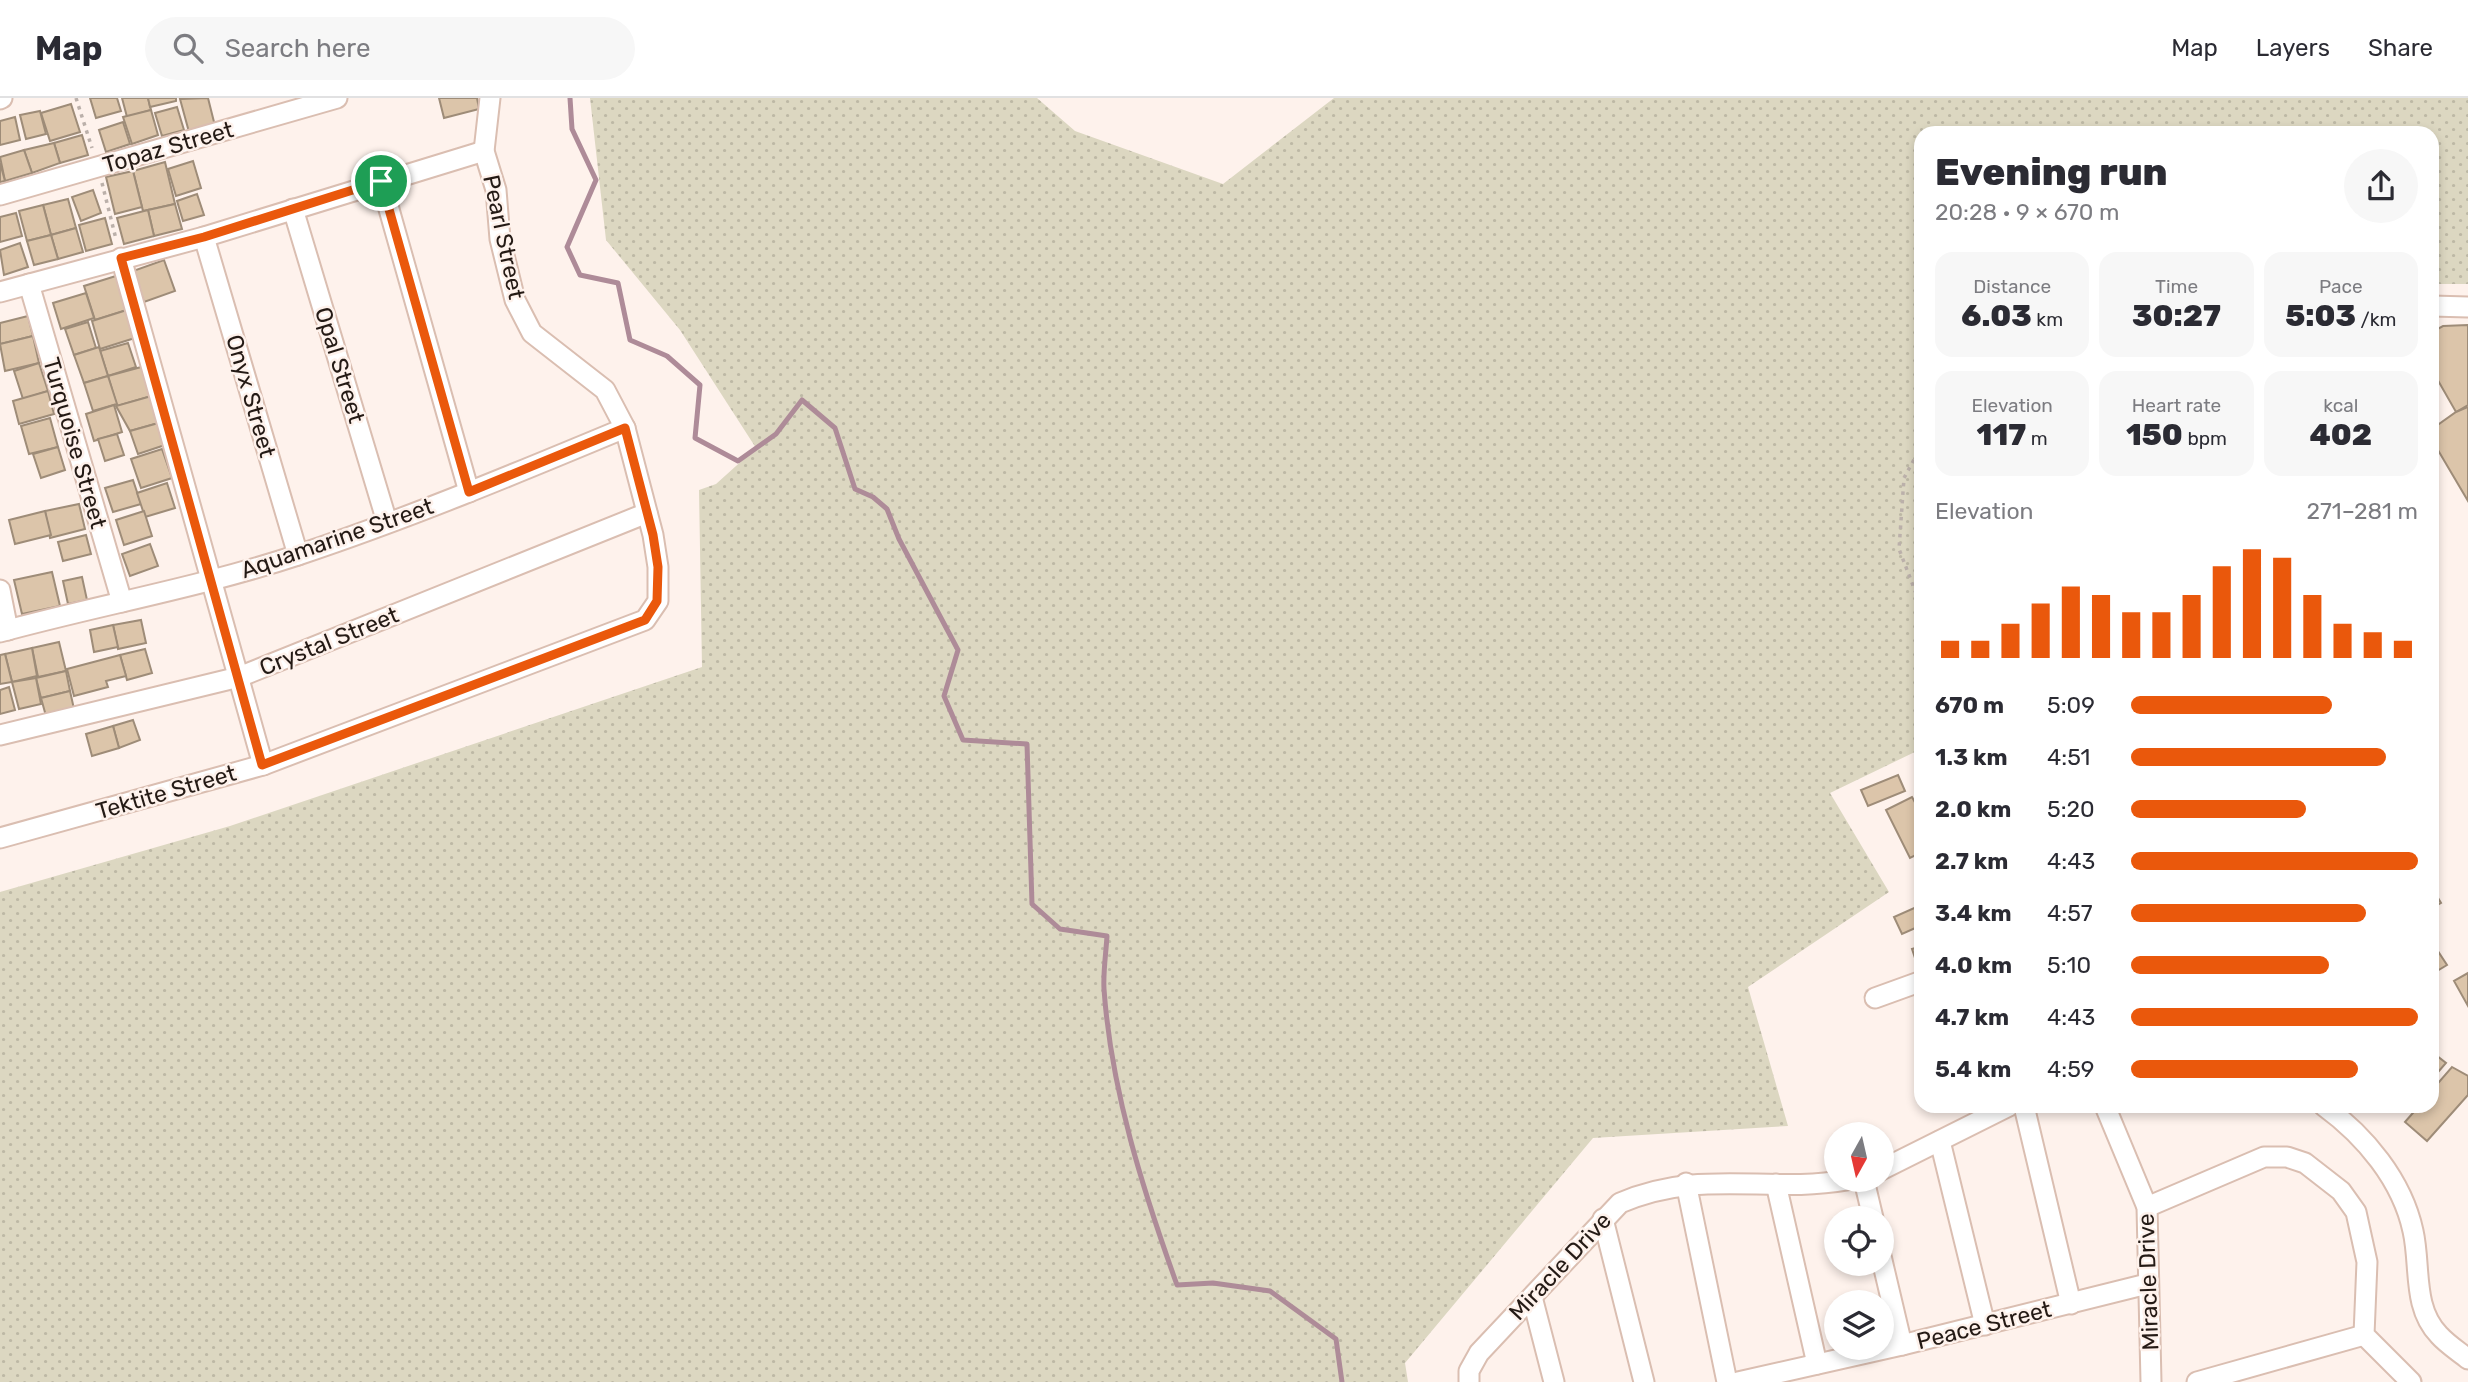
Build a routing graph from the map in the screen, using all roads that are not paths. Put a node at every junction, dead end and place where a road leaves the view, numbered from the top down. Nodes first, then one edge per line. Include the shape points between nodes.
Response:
1 (337, 98) edge
2 (491, 98) edge
3 (484, 151) junction
4 (381, 181) junction
5 (0, 195) edge
6 (293, 209) junction
7 (204, 237) junction
8 (121, 258) junction
9 (29, 284) junction
10 (0, 292) edge
11 (2439, 306) edge
12 (2468, 306) edge
13 (625, 428) junction
14 (469, 492) junction
15 (647, 513) junction
16 (387, 522) junction
17 (298, 555) junction
18 (210, 580) junction
19 (0, 590) edge
20 (121, 602) junction
21 (645, 620) joint
22 (4, 631) edge
23 (239, 677) junction
24 (0, 736) edge
25 (262, 765) junction
26 (0, 838) edge
27 (1914, 984) edge
28 (1875, 998) dead end
29 (1995, 1113) edge
30 (2026, 1113) edge
31 (2108, 1113) edge
32 (2331, 1113) edge
33 (1940, 1141) junction
34 (1894, 1164) edge
35 (1824, 1181) edge
36 (1686, 1183) junction
37 (1776, 1184) junction
38 (2147, 1207) junction
39 (1603, 1219) junction
40 (1886, 1276) edge
41 (2147, 1284) junction
42 (1532, 1297) junction
43 (2071, 1304) junction
44 (1985, 1325) junction
45 (2364, 1335) junction
46 (1902, 1345) junction
47 (2468, 1359) edge
48 (1817, 1364) junction
49 (2248, 1376) edge
50 (1747, 1381) edge
51 (1469, 1382) edge
52 (1555, 1382) edge
53 (1644, 1382) edge
54 (1727, 1382) edge
55 (2151, 1382) edge
56 (2197, 1382) edge
57 (2412, 1382) edge

1 - 5 street, Topaz Street
2 - 3 street, Pearl Street
3 - 4 street
3 - 13 street, Pearl Street via 496,190 500,239 515,300 532,333 605,390
4 - 6 street
4 - 14 street
6 - 7 street
6 - 16 street, Opal Street
7 - 8 street
7 - 17 street, Onyx Street
8 - 9 street
8 - 18 street
9 - 10 street
9 - 20 street, Turquoise Street
11 - 12 street
13 - 14 street, Aquamarine Street
13 - 15 street, Pearl Street
14 - 16 street, Aquamarine Street
15 - 21 street, Pearl Street via 658,567 657,601
15 - 23 street, Crystal Street
16 - 17 street, Aquamarine Street
17 - 18 street, Aquamarine Street
18 - 20 street, Aquamarine Street
18 - 23 street
19 - 22 street
20 - 22 street, Aquamarine Street
21 - 25 street, Tektite Street
23 - 24 street, Crystal Street
23 - 25 street
25 - 26 street, Tektite Street
27 - 28 street
29 - 33 street
30 - 43 street
31 - 38 street, Miracle Drive
32 - 47 street via 2381,1161 2398,1189 2413,1230 2420,1299 2427,1318 2438,1335
33 - 34 street
33 - 44 street
35 - 37 street, Miracle Drive
36 - 37 street, Miracle Drive
36 - 39 street, Miracle Drive via 1633,1197
36 - 54 street
37 - 48 street
38 - 41 street, Miracle Drive
38 - 45 street via 2264,1157 2305,1163 2341,1192 2356,1212 2367,1262
39 - 42 street, Miracle Drive
39 - 53 street
40 - 46 street
41 - 43 street, Peace Street
41 - 55 street, Miracle Drive
42 - 51 street, Miracle Drive via 1479,1353 1469,1371
42 - 52 street
43 - 44 street, Peace Street
44 - 46 street, Peace Street
45 - 49 street
45 - 57 street
46 - 48 street, Peace Street
48 - 50 street, Peace Street
49 - 56 street

